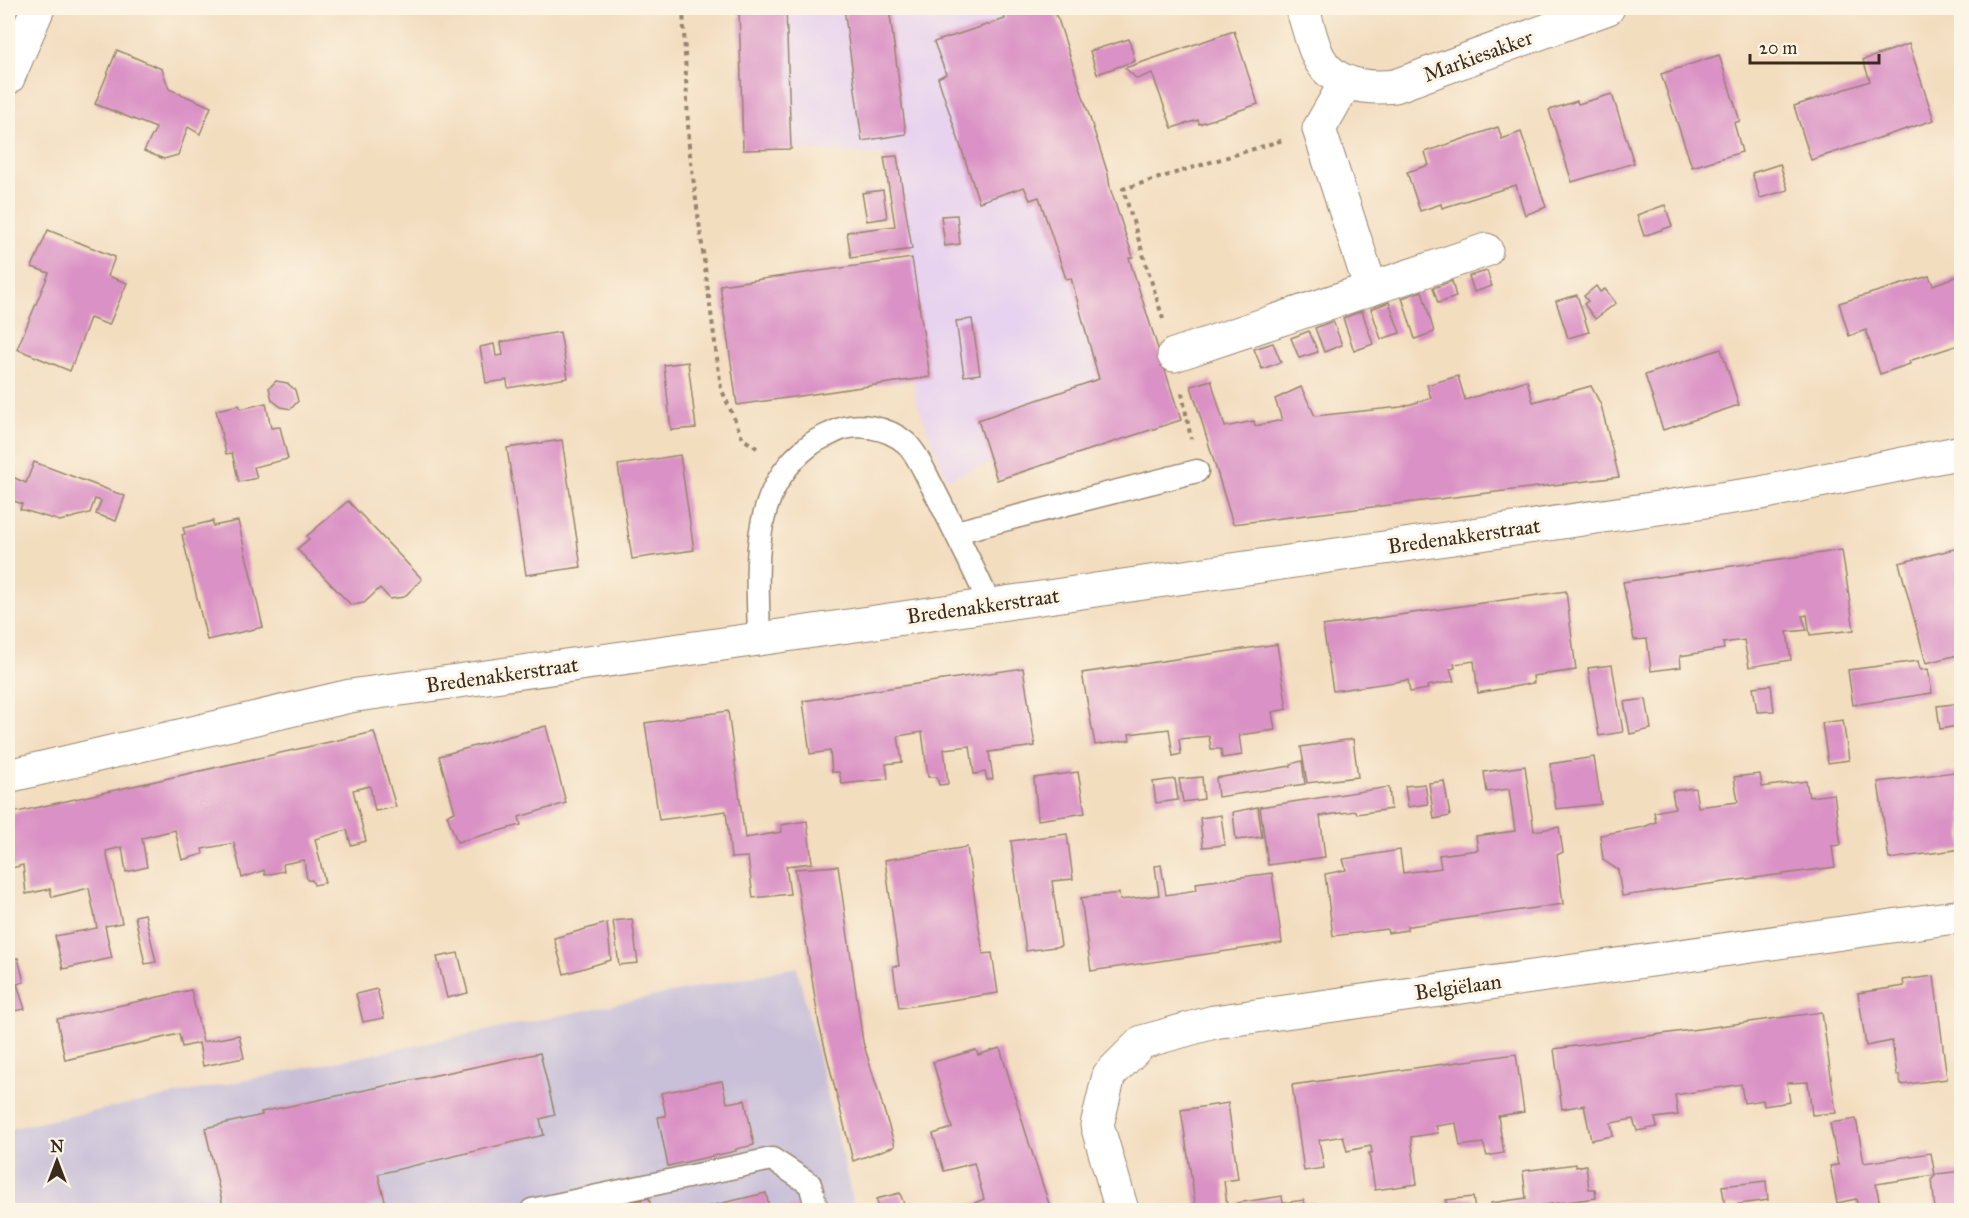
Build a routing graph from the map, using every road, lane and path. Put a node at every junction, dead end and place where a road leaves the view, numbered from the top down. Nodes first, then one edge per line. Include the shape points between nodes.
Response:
1 (38, 8) edge
2 (682, 8) edge
3 (1302, 8) edge
4 (1608, 8) edge
5 (8, 78) edge
6 (1346, 82) junction
7 (1319, 129) junction
8 (1486, 250) dead end
9 (1371, 288) junction
10 (1174, 355) junction
11 (1962, 452) edge
12 (785, 468) junction
13 (1197, 471) joint
14 (956, 532) junction
15 (990, 605) junction
16 (759, 639) junction
17 (8, 776) edge
18 (1962, 916) edge
19 (532, 1210) edge
20 (817, 1210) edge
21 (1122, 1210) edge

1 - 5 street
2 - 12 path via 689,147 721,388 743,439
3 - 6 street, Markiesakker via 1319,58 1329,71
4 - 6 street, Markiesakker via 1395,86 1377,88
6 - 7 street
7 - 9 street
7 - 10 path via 1123,189
8 - 9 street
9 - 10 street
10 - 13 path
11 - 15 street, Bredenakkerstraat via 1761,493
12 - 14 lane via 810,444 845,426 886,430 907,444
12 - 16 lane via 764,511 758,549
13 - 14 lane
14 - 15 lane
15 - 16 street, Bredenakkerstraat
16 - 17 street, Bredenakkerstraat via 350,696
18 - 21 street, Belgiëlaan via 1214,1022 1142,1042 1109,1075 1097,1125
19 - 20 lane via 772,1159 810,1184

